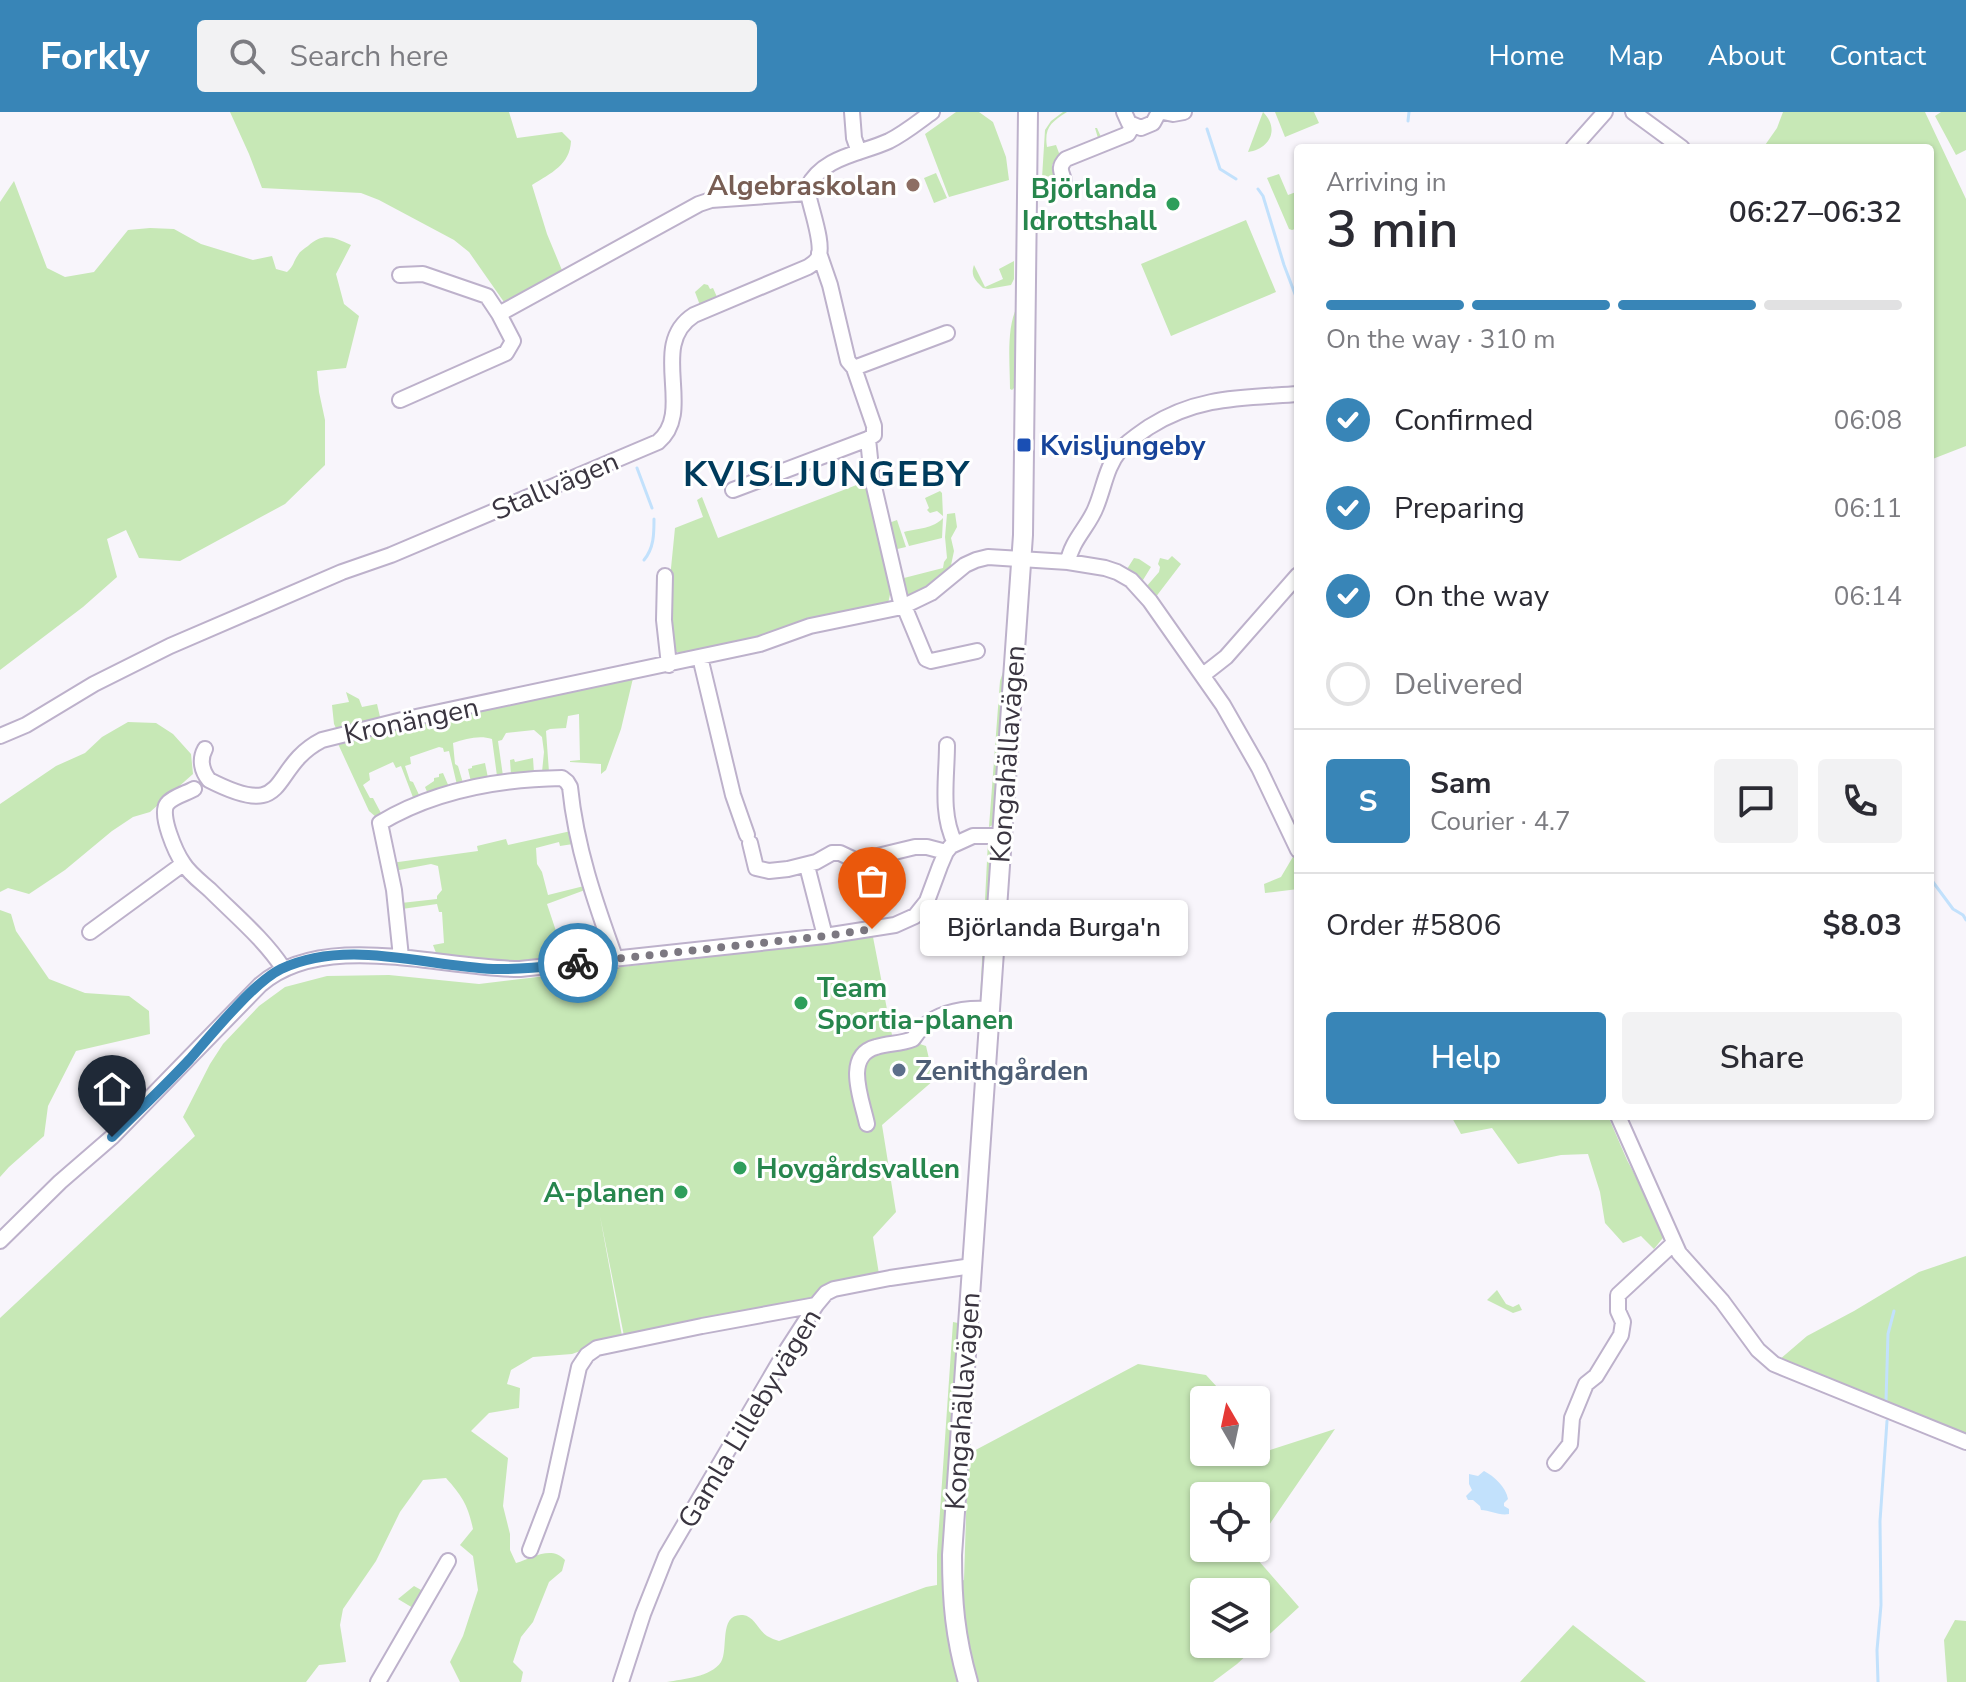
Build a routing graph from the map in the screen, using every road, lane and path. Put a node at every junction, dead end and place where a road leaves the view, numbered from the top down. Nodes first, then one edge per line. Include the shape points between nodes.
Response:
1 (852, 112) edge
2 (932, 112) edge
3 (1028, 112) edge
4 (1124, 112) edge
5 (1161, 112) edge
6 (1184, 112) edge
7 (1605, 112) edge
8 (1633, 112) edge
9 (1133, 125) junction
10 (1577, 144) edge
11 (1677, 144) edge
12 (859, 152) junction
13 (1064, 180) dead end
14 (808, 193) junction
15 (819, 253) junction
16 (400, 275) dead end
17 (499, 314) junction
18 (947, 333) dead end
19 (854, 368) junction
20 (1294, 394) edge
21 (400, 400) dead end
22 (868, 439) junction
23 (733, 490) dead end
24 (1021, 558) junction
25 (1068, 562) junction
26 (665, 576) dead end
27 (1294, 580) edge
28 (903, 606) junction
29 (977, 651) dead end
30 (700, 657) junction
31 (669, 665) junction
32 (1203, 675) junction
33 (0, 736) edge
34 (947, 745) dead end
35 (205, 749) dead end
36 (194, 789) dead end
37 (1002, 836) junction
38 (1294, 842) edge
39 (950, 847) junction
40 (183, 864) junction
41 (807, 866) junction
42 (90, 932) dead end
43 (825, 936) junction
44 (401, 957) junction
45 (616, 960) junction
46 (283, 968) junction
47 (990, 1009) junction
48 (1620, 1120) edge
49 (867, 1124) dead end
50 (0, 1241) edge
51 (1674, 1243) junction
52 (972, 1266) junction
53 (816, 1305) junction
54 (1966, 1442) edge
55 (1555, 1463) dead end
56 (530, 1550) dead end
57 (448, 1561) dead end
58 (378, 1682) edge
59 (621, 1682) edge
60 (968, 1682) edge

1 - 12 street
2 - 12 street via 898,136
3 - 24 street, Kongahällavägen
4 - 9 street
5 - 6 street
5 - 9 street via 1149,126
7 - 10 street
8 - 11 street
9 - 13 street via 1128,134 1066,159 1060,169
12 - 14 street via 823,167 810,181
14 - 15 street
14 - 17 street via 705,201
15 - 19 street
15 - 33 street, Stallvägen via 808,267 685,321 672,351 671,423 658,442 177,643
16 - 17 street via 423,274 487,296
17 - 21 street via 513,341 506,353
18 - 19 street
19 - 22 street via 874,426
20 - 25 street via 1198,404 1134,438 1114,460
22 - 23 street
22 - 28 street via 872,478
24 - 25 street, Kronängen
24 - 28 street, Kronängen via 976,560
24 - 37 street, Kongahällavägen
25 - 32 street, Kronängen via 1105,568 1131,580
26 - 31 street
27 - 32 street via 1226,657
28 - 29 street via 926,659
28 - 30 street, Kronängen
30 - 31 street, Kronängen
30 - 41 street via 756,868
31 - 35 street, Kronängen via 322,740 303,752 264,796 242,795 209,780 201,764
32 - 38 street, Kronängen via 1241,735
34 - 39 street
36 - 40 street via 165,810
37 - 39 street via 973,836
37 - 47 street, Kongahällavägen
39 - 41 street via 915,847 857,861 832,853
39 - 43 street via 915,916 895,925
40 - 42 street
40 - 46 street
41 - 43 street
43 - 45 street
44 - 45 street via 506,969
44 - 45 street via 380,823 474,786 562,778 570,787 587,876
44 - 46 street via 347,955
46 - 50 street via 251,993 176,1074
47 - 49 street via 940,1016 913,1039 865,1052 857,1074
47 - 52 street, Kongahällavägen
48 - 51 street
51 - 54 street via 1774,1364
51 - 55 street via 1618,1295 1621,1335 1586,1384 1572,1418 1570,1444
52 - 53 street, Gamla Lillebyvägen via 834,1289
52 - 60 street, Kongahällavägen via 952,1555 955,1627
53 - 56 street via 597,1348 587,1355 579,1367 551,1495
53 - 59 street, Gamla Lillebyvägen via 666,1556
57 - 58 street

